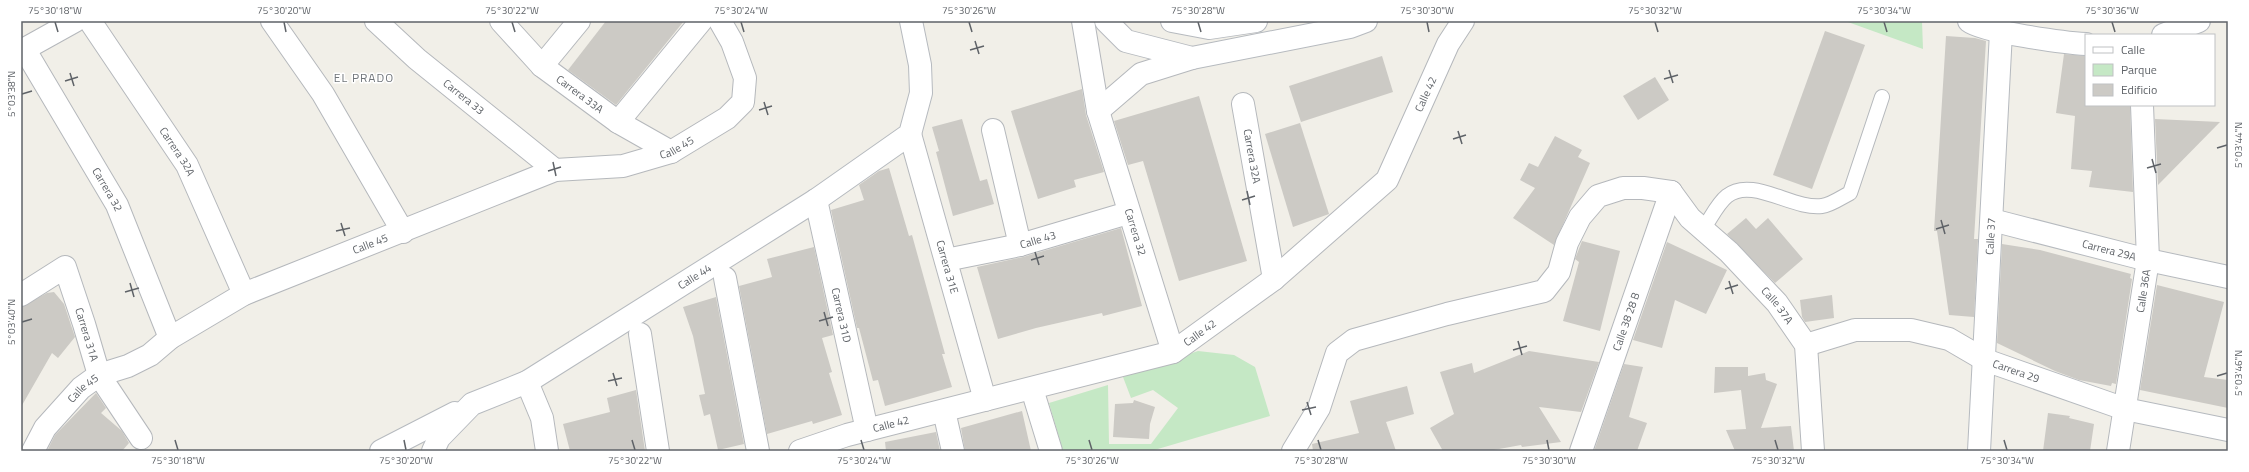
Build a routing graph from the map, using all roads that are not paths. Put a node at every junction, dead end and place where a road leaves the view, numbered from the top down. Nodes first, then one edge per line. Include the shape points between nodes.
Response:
1 (75, 21) edge
2 (90, 21) edge
3 (272, 21) edge
4 (376, 21) edge
5 (501, 21) edge
6 (579, 21) edge
7 (701, 21) edge
8 (720, 21) edge
9 (911, 21) edge
10 (1083, 21) edge
11 (1106, 21) edge
12 (1172, 21) edge
13 (1256, 21) edge
14 (1366, 21) edge
15 (1463, 21) edge
16 (1969, 21) edge
17 (2198, 21) edge
18 (2011, 26) edge
19 (2166, 34) edge
20 (2085, 44) edge
21 (23, 51) edge
22 (1192, 58) junction
23 (542, 66) junction
24 (1882, 98) dead end
25 (1243, 104) dead end
26 (2142, 106) edge
27 (1098, 112) junction
28 (618, 122) junction
29 (993, 130) dead end
30 (910, 134) junction
31 (671, 152) junction
32 (555, 170) junction
33 (1671, 192) junction
34 (816, 200) junction
35 (1128, 213) junction
36 (1992, 220) junction
37 (1703, 229) junction
38 (403, 232) junction
39 (1020, 245) junction
40 (946, 260) junction
41 (2148, 260) junction
42 (2228, 277) edge
43 (725, 278) dead end
44 (1274, 279) junction
45 (244, 294) junction
46 (21, 295) edge
47 (640, 334) dead end
48 (170, 338) junction
49 (1806, 345) junction
50 (1173, 352) junction
51 (1985, 360) junction
52 (99, 375) junction
53 (528, 382) junction
54 (1032, 389) junction
55 (984, 400) junction
56 (472, 404) junction
57 (2125, 409) junction
58 (944, 411) junction
59 (2228, 430) edge
60 (141, 438) dead end
61 (855, 439) edge
62 (33, 451) edge
63 (381, 451) edge
64 (433, 451) edge
65 (547, 451) edge
66 (658, 451) edge
67 (758, 451) edge
68 (800, 451) edge
69 (953, 451) edge
70 (1051, 451) edge
71 (1293, 451) edge
72 (1581, 451) edge
73 (1813, 451) edge
74 (1979, 451) edge
75 (2118, 451) edge

1 - 21 street
2 - 45 street, Carrera 32A via 187,165
3 - 38 street via 336,117
4 - 32 street, Carrera 33 via 417,59
5 - 23 street, Carrera 33A
6 - 23 street
7 - 28 street
8 - 31 street, Calle 45 via 732,42 746,78 743,102 727,118
9 - 30 street via 920,65 921,93
10 - 27 street, Carrera 32
11 - 22 street via 1126,41
12 - 13 street via 1209,28
14 - 22 street via 1350,27
15 - 44 street, Calle 42 via 1448,44 1387,180
16 - 18 street
17 - 19 street
18 - 20 street via 2067,43
18 - 36 street, Calle 37
21 - 48 street, Carrera 32 via 117,205
22 - 27 street via 1142,74
23 - 28 street, Carrera 33A
24 - 37 lane via 1850,193 1822,206 1791,202 1752,189 1738,191 1726,196
25 - 44 street, Carrera 32A
26 - 41 street, Calle 36A
27 - 35 street, Carrera 32
28 - 31 street, Carrera 33A
29 - 39 street
30 - 34 street, Calle 44
30 - 40 street, Carrera 31E
31 - 32 street, Calle 45 via 623,166
32 - 38 street, Calle 45
33 - 37 street, Calle 37A via 1690,218
33 - 71 street via 1623,188 1598,196 1580,217 1567,243 1559,272 1544,291 1354,340 1337,354 1319,408
33 - 72 street, Calle 38 28 B
34 - 53 street, Calle 44
34 - 61 street, Carrera 31D
35 - 39 street, Calle 43
35 - 50 street, Carrera 32
36 - 41 street, Carrera 29A
36 - 51 street, Calle 37
37 - 49 street, Calle 37A via 1729,252 1777,303
38 - 45 street, Calle 45 via 328,259
39 - 40 street, Calle 43
40 - 55 street, Carrera 31E
41 - 42 street, Carrera 29A
41 - 57 street, Calle 36A
43 - 67 street
44 - 50 street, Calle 42
45 - 48 street, Calle 45
46 - 52 street, Carrera 31A via 65,268
47 - 66 street
48 - 52 street, Calle 45 via 150,355 128,366
49 - 51 street, Carrera 29 via 1855,330 1911,330 1949,339
49 - 73 street
50 - 54 street, Calle 42
51 - 57 street, Carrera 29
51 - 74 street, Calle 37
52 - 60 street, Carrera 31A
52 - 62 street, Calle 45 via 81,388 45,428
53 - 56 street, Calle 44
53 - 65 street via 542,418
54 - 55 street, Calle 42
54 - 70 street
55 - 58 street, Calle 42
56 - 63 street, Calle 44
56 - 64 street, Calle 44 via 439,438
57 - 59 street, Carrera 29
57 - 75 street, Calle 36A
58 - 61 street, Calle 42
58 - 69 street
61 - 68 street, Calle 42

